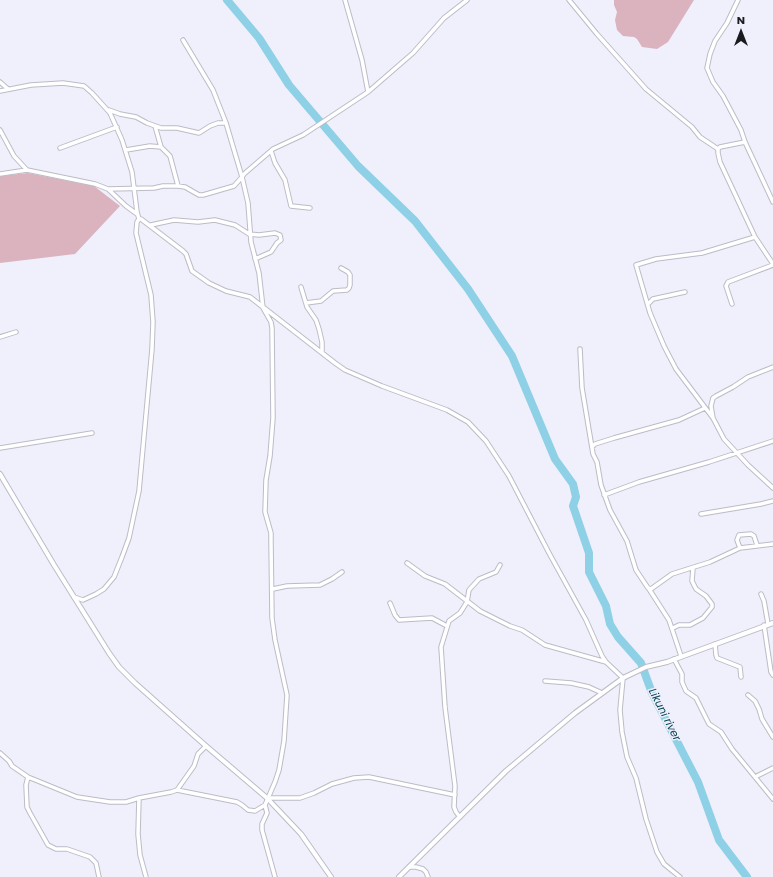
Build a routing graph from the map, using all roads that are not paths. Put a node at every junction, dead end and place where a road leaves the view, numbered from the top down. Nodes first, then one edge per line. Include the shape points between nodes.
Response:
1 (344, 0) edge
2 (467, 0) edge
3 (569, 0) edge
4 (738, 0) edge
5 (183, 40) dead end
6 (0, 82) edge
7 (8, 89) junction
8 (0, 91) edge
9 (368, 92) junction
10 (108, 110) junction
11 (226, 123) junction
12 (155, 126) junction
13 (117, 127) junction
14 (0, 130) edge
15 (745, 142) junction
16 (161, 147) junction
17 (60, 148) dead end
18 (718, 149) junction
19 (126, 150) junction
20 (271, 151) junction
21 (27, 170) junction
22 (0, 174) edge
23 (242, 177) junction
24 (178, 186) junction
25 (134, 189) junction
26 (108, 190) junction
27 (773, 202) edge
28 (310, 208) dead end
29 (138, 217) junction
30 (150, 225) junction
31 (249, 234) junction
32 (755, 237) junction
33 (256, 259) junction
34 (773, 264) edge
35 (341, 268) dead end
36 (301, 287) dead end
37 (685, 292) dead end
38 (306, 303) junction
39 (648, 304) junction
40 (732, 304) dead end
41 (263, 308) junction
42 (16, 332) dead end
43 (0, 337) edge
44 (580, 349) dead end
45 (322, 353) junction
46 (773, 367) edge
47 (705, 408) junction
48 (713, 418) junction
49 (92, 433) dead end
50 (773, 441) edge
51 (592, 447) junction
52 (0, 448) edge
53 (736, 453) junction
54 (0, 474) edge
55 (773, 488) edge
56 (604, 495) junction
57 (773, 500) edge
58 (702, 514) dead end
59 (773, 544) edge
60 (757, 545) junction
61 (740, 548) junction
62 (407, 563) dead end
63 (500, 565) dead end
64 (693, 568) junction
65 (342, 572) dead end
66 (273, 589) junction
67 (649, 589) junction
68 (761, 594) dead end
69 (74, 597) junction
70 (467, 602) junction
71 (390, 603) dead end
72 (773, 623) edge
73 (766, 625) junction
74 (447, 626) junction
75 (673, 628) junction
76 (715, 644) junction
77 (681, 656) junction
78 (674, 659) junction
79 (606, 662) junction
80 (773, 675) edge
81 (741, 677) dead end
82 (623, 678) junction
83 (545, 681) dead end
84 (602, 693) junction
85 (748, 696) dead end
86 (773, 737) edge
87 (206, 746) junction
88 (0, 754) edge
89 (773, 768) edge
90 (755, 776) junction
91 (28, 777) junction
92 (177, 790) junction
93 (455, 795) junction
94 (139, 798) junction
95 (267, 798) junction
96 (773, 799) edge
97 (265, 805) junction
98 (460, 817) junction
99 (409, 867) junction
100 (99, 877) edge
101 (146, 877) edge
102 (275, 877) edge
103 (331, 877) edge
104 (399, 877) edge
105 (428, 877) edge
106 (680, 877) edge

1 - 9 street via 362,60
2 - 9 street via 444,18 413,53
3 - 18 street via 646,89 692,127 700,137
4 - 15 street via 715,41 707,68
5 - 11 street via 213,90
6 - 7 street
7 - 8 street
7 - 10 street via 32,84 78,84 89,89
9 - 20 street via 302,135
10 - 12 street via 136,117
10 - 13 street
11 - 12 street via 214,124 199,132
11 - 23 street
12 - 16 street
13 - 17 street
13 - 19 street
14 - 21 street via 14,156
15 - 18 street
15 - 27 street
16 - 19 street
16 - 24 street via 170,156
18 - 32 street via 720,162
19 - 25 street
20 - 23 street
20 - 28 street via 285,180 291,206
21 - 22 street
21 - 26 street via 95,184
23 - 24 street via 234,186 203,195
23 - 31 street via 248,203
24 - 25 street
25 - 26 street
25 - 29 street
26 - 29 street
29 - 30 street
29 - 69 street via 136,233 151,295 153,322 139,491 128,538 114,576 104,589 96,594 83,600
30 - 31 street via 174,220 215,220 235,225
30 - 41 street via 186,254 190,268 198,276 219,288 250,298
31 - 33 street
31 - 33 street via 275,233 281,237 271,252
32 - 34 street
32 - 39 street via 702,253 656,259 636,265
33 - 41 street
34 - 40 street via 728,282 726,286
35 - 38 street via 350,275 347,290 333,291 322,301
36 - 38 street
37 - 39 street via 654,299
38 - 45 street via 319,329
39 - 47 street via 659,335 676,369
41 - 45 street
41 - 66 street via 272,328 272,418 265,512 271,533
42 - 43 street
44 - 51 street via 582,388
45 - 79 street via 361,378 447,410 468,422 477,431 509,476
46 - 48 street via 748,377 713,398
47 - 48 street
47 - 51 street via 679,420 614,438
48 - 53 street via 724,439
49 - 52 street
50 - 53 street
51 - 56 street
53 - 55 street
53 - 56 street
54 - 69 street
56 - 67 street via 627,541 636,570
57 - 58 street
59 - 60 street
60 - 61 street
60 - 61 street via 751,534 739,535 737,540
61 - 64 street
62 - 70 street via 425,576 445,584
63 - 70 street via 496,572 474,584 467,594
64 - 67 street via 672,574
64 - 75 street via 692,581 712,607 703,618 690,625
65 - 66 street via 320,585
66 - 95 street via 272,618 287,699 279,770
67 - 75 street
68 - 73 street
69 - 87 street via 119,667
70 - 74 street
70 - 79 street via 480,612 522,630 545,645
71 - 74 street via 394,615 399,620 432,618
72 - 73 street
73 - 76 street
73 - 80 street
74 - 93 street via 441,647 444,707
75 - 77 street
76 - 77 street
76 - 81 street via 717,658 740,667
77 - 78 street
78 - 82 street via 646,667
78 - 90 street via 682,674 686,691 696,698 709,724 721,732
79 - 82 street
82 - 84 street
82 - 106 street via 620,710 627,757 636,778 657,852 664,864
83 - 84 street via 571,683
84 - 98 street via 524,754
85 - 86 street via 755,701
87 - 92 street via 198,754 194,766
87 - 95 street
88 - 91 street
89 - 90 street
90 - 96 street
91 - 94 street via 77,797 110,802 126,802
91 - 100 street via 27,807 48,845 56,849 68,849 94,860
92 - 94 street
92 - 97 street via 237,802 248,810 255,811
93 - 95 street via 369,777 332,784 300,798
93 - 98 street via 454,807
94 - 101 street via 138,834
95 - 97 street
95 - 103 street via 301,834
97 - 102 street via 267,813 262,830
98 - 99 street
99 - 104 street
99 - 105 street via 422,868

